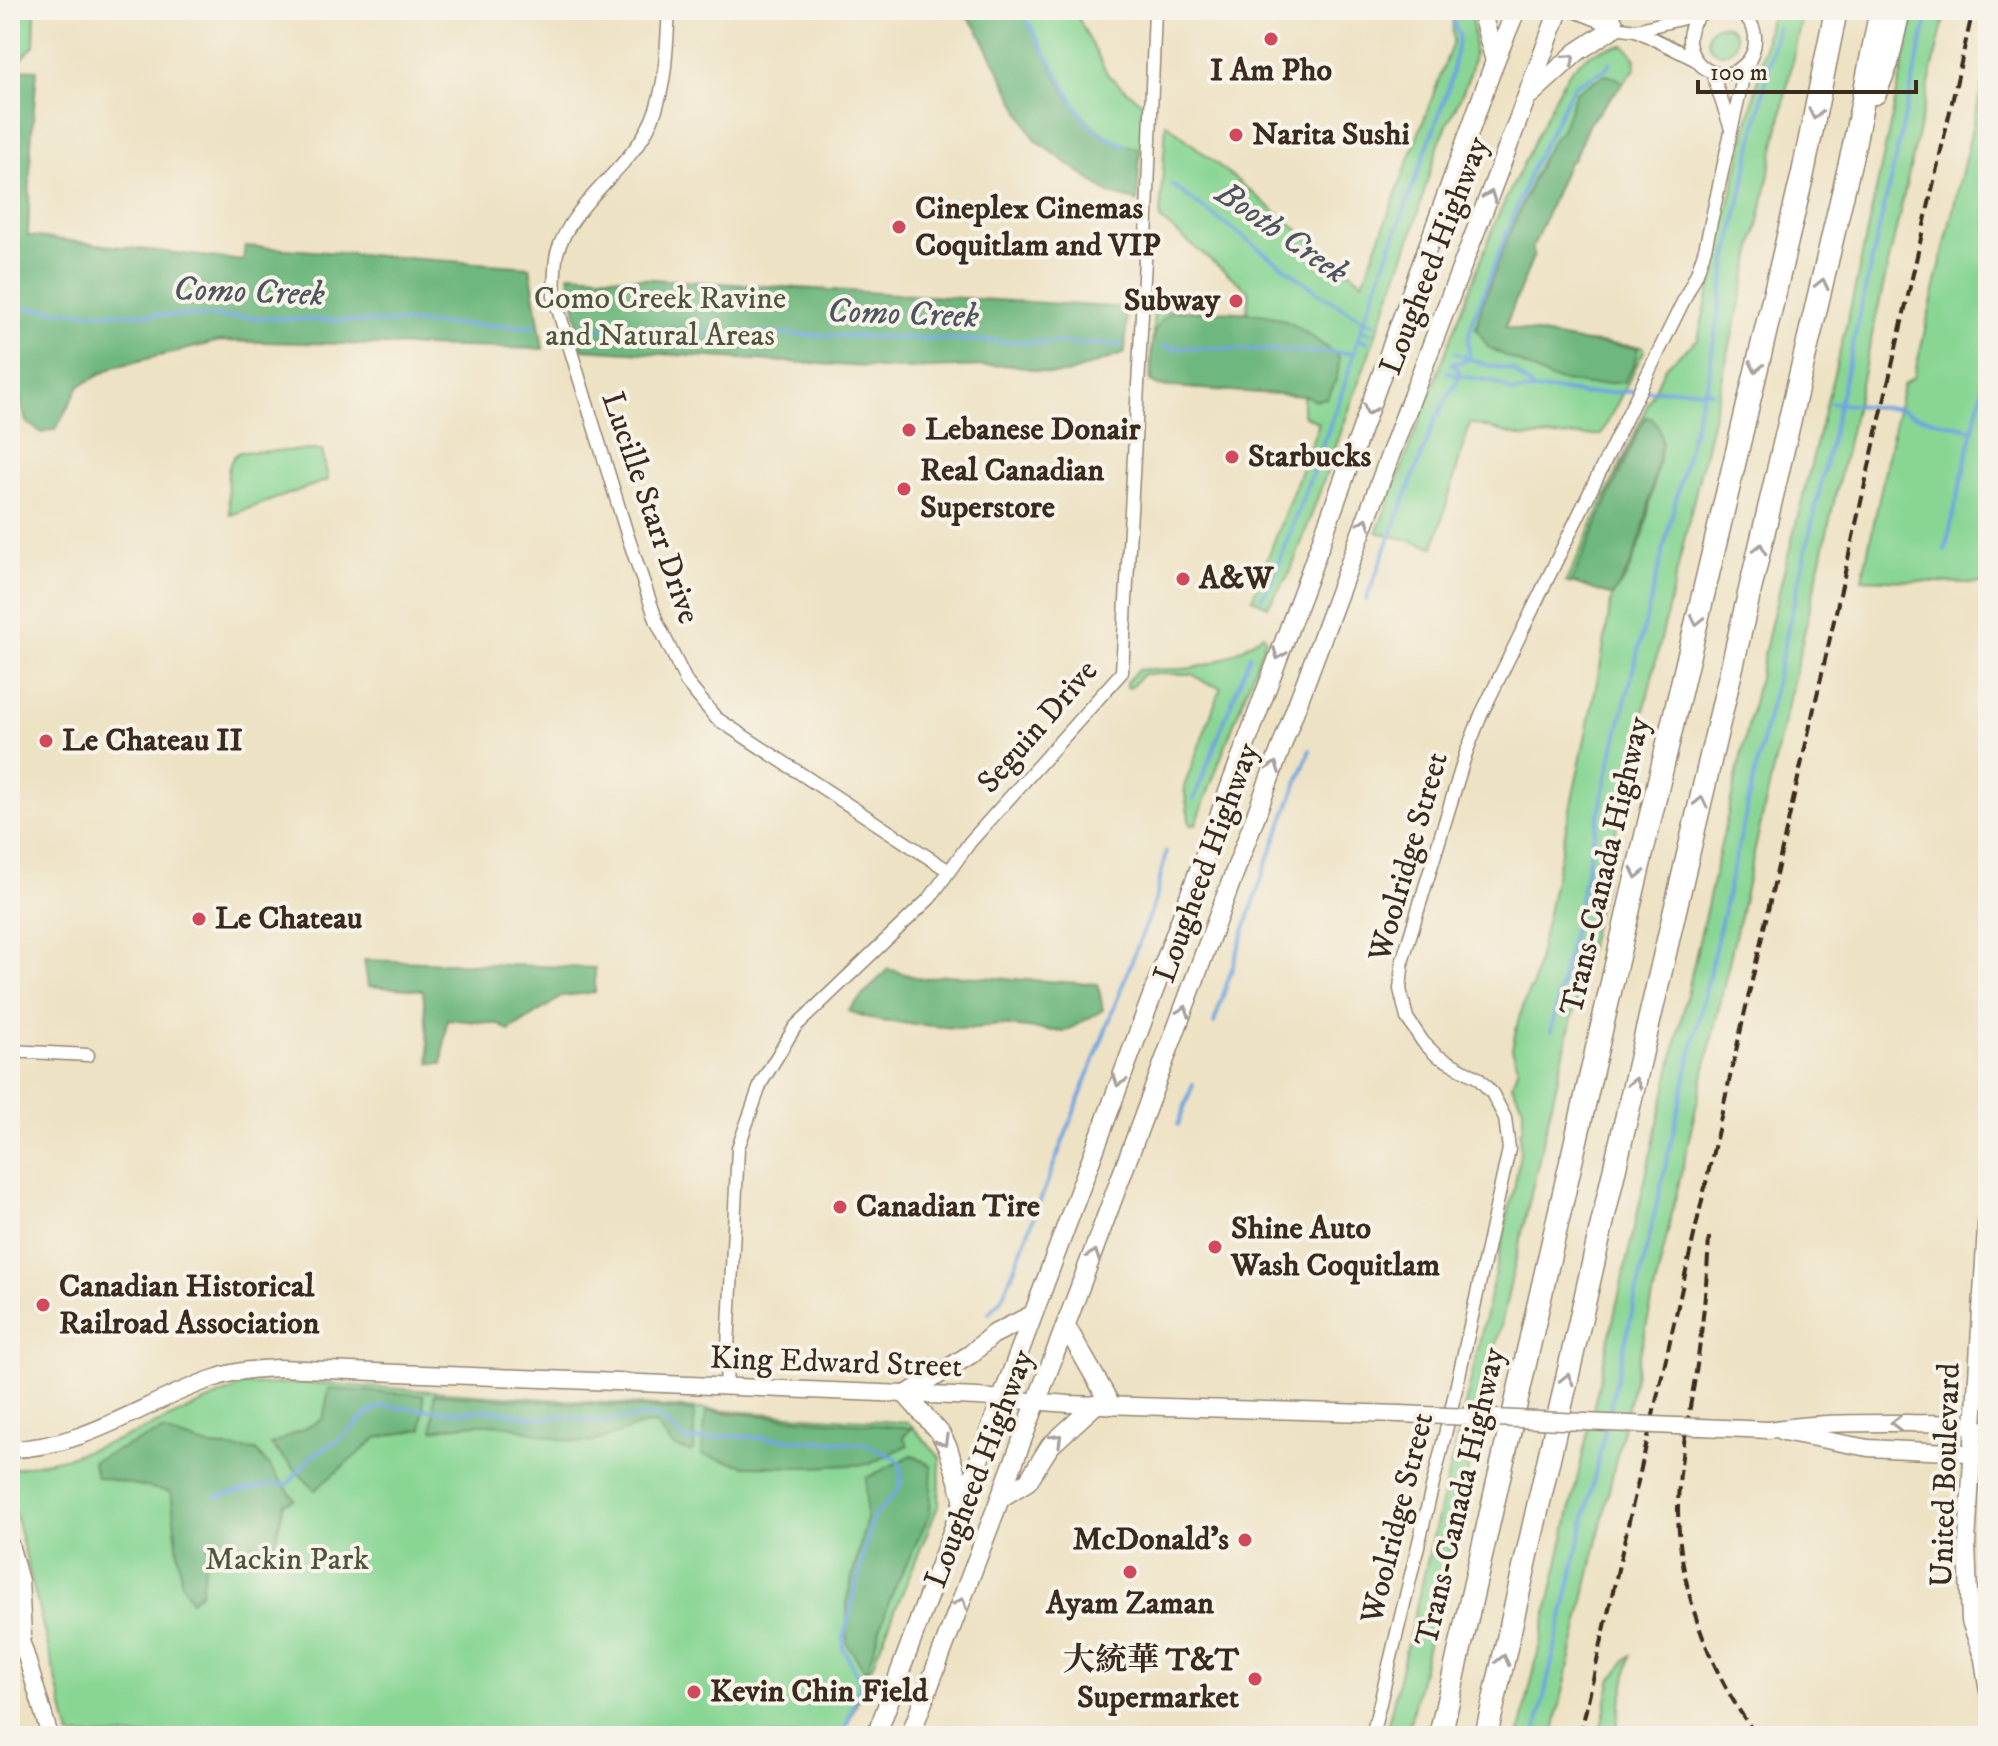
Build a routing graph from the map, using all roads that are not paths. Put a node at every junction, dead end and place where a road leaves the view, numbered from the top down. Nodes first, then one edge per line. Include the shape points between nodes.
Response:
1 (669, 10) edge
2 (1155, 10) edge
3 (1481, 10) edge
4 (1516, 10) edge
5 (1559, 10) edge
6 (1572, 10) edge
7 (1737, 10) edge
8 (1836, 10) edge
9 (1881, 10) edge
10 (1899, 10) edge
11 (1703, 12) edge
12 (1612, 19) edge
13 (1636, 30) junction
14 (1751, 57) junction
15 (1695, 60) junction
16 (1495, 61) junction
17 (1712, 72) junction
18 (1529, 96) junction
19 (1732, 132) junction
20 (1853, 150) junction
21 (949, 871) junction
22 (10, 1051) edge
23 (88, 1055) dead end
24 (1988, 1195) edge
25 (1032, 1315) junction
26 (1067, 1328) junction
27 (726, 1387) junction
28 (906, 1395) junction
29 (1001, 1398) junction
30 (1037, 1401) junction
31 (1103, 1405) junction
32 (1981, 1428) edge
33 (1769, 1430) junction
34 (10, 1449) edge
35 (1980, 1454) edge
36 (963, 1497) junction
37 (1002, 1497) junction
38 (10, 1544) edge
39 (10, 1615) edge
40 (1988, 1624) edge
41 (24, 1649) junction
42 (1983, 1659) junction
43 (1988, 1692) edge
44 (50, 1736) edge
45 (876, 1736) edge
46 (910, 1736) edge
47 (1372, 1736) edge
48 (1440, 1736) edge
49 (1486, 1736) edge

1 - 21 street, Lucille Starr Drive via 665,70 655,113 636,146 575,217 557,253 555,272 554,296 629,540 657,622 687,683 716,718
2 - 21 street, Seguin Drive via 1122,672
3 - 16 main road
4 - 16 main road, Lougheed Highway
5 - 18 main road, Lougheed Highway
6 - 12 street
7 - 14 street via 1755,33
8 -> 48 highway, Trans-Canada Highway via 1803,173
9 - 20 highway
10 - 20 highway via 1887,63
11 - 13 street
11 - 15 street via 1688,41
12 - 13 street
18 -> 12 main road
13 - 15 street
14 - 17 street via 1734,71
14 - 19 street, Woolridge Street
15 - 17 street
16 -> 25 main road, Lougheed Highway
17 - 19 street
26 -> 18 main road, Lougheed Highway
19 - 47 street, Woolridge Street via 1701,261 1477,725 1401,967 1401,996 1411,1027 1429,1049 1478,1078 1492,1093 1505,1118 1509,1149
49 -> 20 highway
21 - 27 street, Seguin Drive via 908,921 795,1027 761,1083 738,1148
22 - 23 street
24 - 32 main road, United Boulevard
25 - 28 main road via 992,1335
25 - 29 main road, Lougheed Highway
26 - 30 main road, Lougheed Highway
26 - 31 main road
27 - 28 main road, King Edward Street
27 - 34 main road, King Edward Street via 262,1369 221,1375 79,1438
28 - 29 main road, King Edward Street
28 -> 36 main road via 940,1433
29 - 30 main road, King Edward Street
29 - 36 main road, Lougheed Highway
30 - 31 main road, King Edward Street
30 - 37 main road, Lougheed Highway
31 - 33 main road, King Edward Street, bridge
37 -> 31 main road via 1028,1481 1050,1446
32 -> 33 main road, King Edward Street via 1811,1423
32 - 35 main road, United Boulevard
33 - 35 main road, King Edward Street via 1868,1448
35 - 42 main road, United Boulevard via 1968,1591 1970,1621
36 - 45 main road, Lougheed Highway
46 -> 37 main road, Lougheed Highway
38 - 41 main road via 20,1581
39 - 41 main road
40 - 42 main road, United Boulevard
41 - 44 main road
42 - 43 main road, United Boulevard

